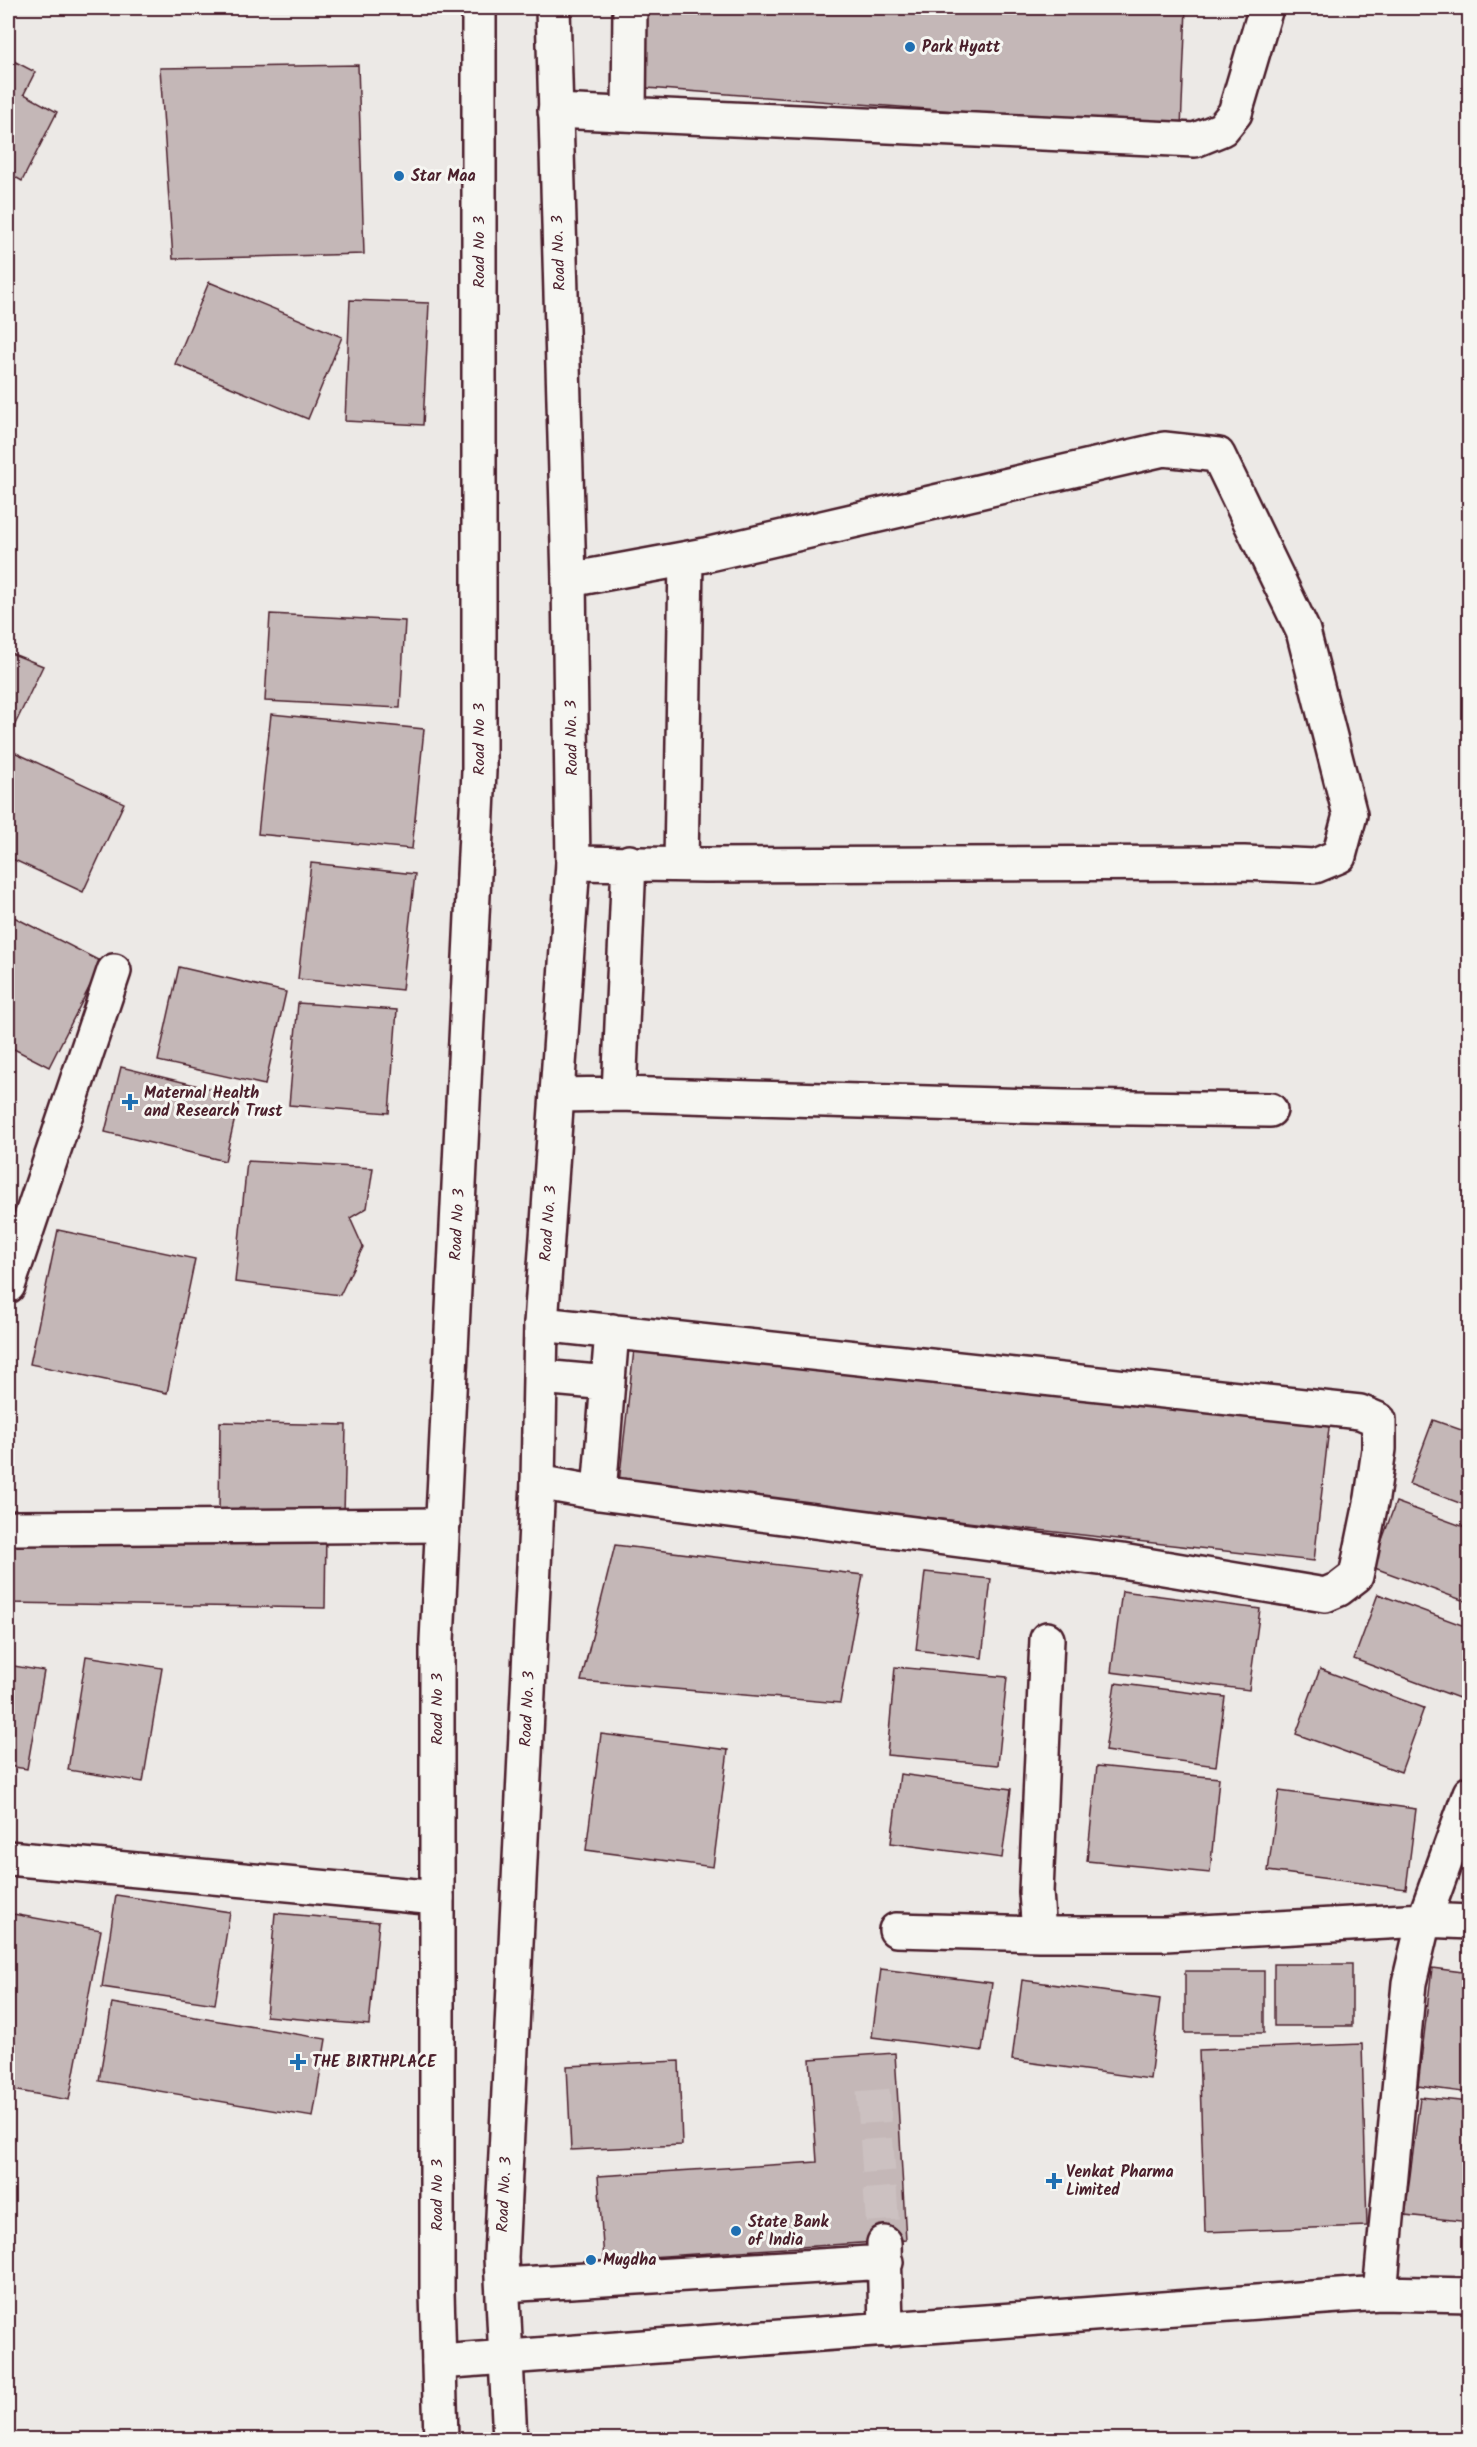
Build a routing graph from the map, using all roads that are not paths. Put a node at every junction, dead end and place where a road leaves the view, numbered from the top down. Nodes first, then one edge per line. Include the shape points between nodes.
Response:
1 (479, 8) edge
2 (553, 8) edge
3 (630, 8) edge
4 (1266, 8) edge
5 (555, 111) junction
6 (629, 114) junction
7 (686, 559) junction
8 (570, 580) junction
9 (629, 862) junction
10 (573, 863) junction
11 (681, 864) junction
12 (114, 972) dead end
13 (619, 1094) junction
14 (558, 1095) junction
15 (1270, 1110) dead end
16 (8, 1286) edge
17 (541, 1324) junction
18 (612, 1331) junction
19 (541, 1377) junction
20 (608, 1383) junction
21 (538, 1482) junction
22 (599, 1493) junction
23 (442, 1525) junction
24 (16, 1528) dead end
25 (1047, 1639) dead end
26 (1470, 1793) edge
27 (8, 1858) edge
28 (437, 1898) junction
29 (1424, 1920) junction
30 (1470, 1922) edge
31 (896, 1930) dead end
32 (1039, 1934) junction
33 (503, 2285) junction
34 (1380, 2293) junction
35 (1470, 2295) edge
36 (886, 2330) junction
37 (506, 2358) junction
38 (439, 2362) junction
39 (441, 2439) edge
40 (510, 2439) edge

1 - 23 main road, Road No 3 via 479,771
2 - 5 main road, Road No. 3
3 - 6 main road
4 - 6 main road via 1235,113 1222,129 1195,140
5 - 6 main road
5 - 8 main road, Road No. 3
7 - 8 main road
7 - 11 main road
7 - 11 main road via 1164,449 1218,455 1303,632 1350,815 1339,856 1315,866
8 - 10 main road, Road No. 3
9 - 10 main road
9 - 11 main road
9 - 13 main road
10 - 14 main road, Road No. 3
12 - 16 main road
13 - 14 main road
13 - 15 main road
14 - 17 main road, Road No. 3
17 - 18 main road
17 - 19 main road, Road No. 3
18 - 20 main road
18 - 22 main road via 1360,1412 1379,1420 1379,1449 1356,1576 1324,1595 1122,1561
19 - 20 main road
19 - 21 main road, Road No. 3
20 - 22 main road
21 - 22 main road
21 - 33 main road, Road No. 3 via 501,2258
23 - 24 main road
23 - 28 main road, Road No 3 via 437,1641
25 - 32 main road via 1036,1892
26 - 29 main road
27 - 28 main road
28 - 38 main road, Road No 3
29 - 30 main road
29 - 32 main road via 1165,1934
29 - 34 main road via 1409,1983
31 - 32 main road
33 - 36 main road via 885,2252
33 - 37 main road, Road No. 3
34 - 35 main road
34 - 36 main road
36 - 37 main road
37 - 38 main road
37 - 40 main road, Road No. 3
38 - 39 main road, Road No 3

